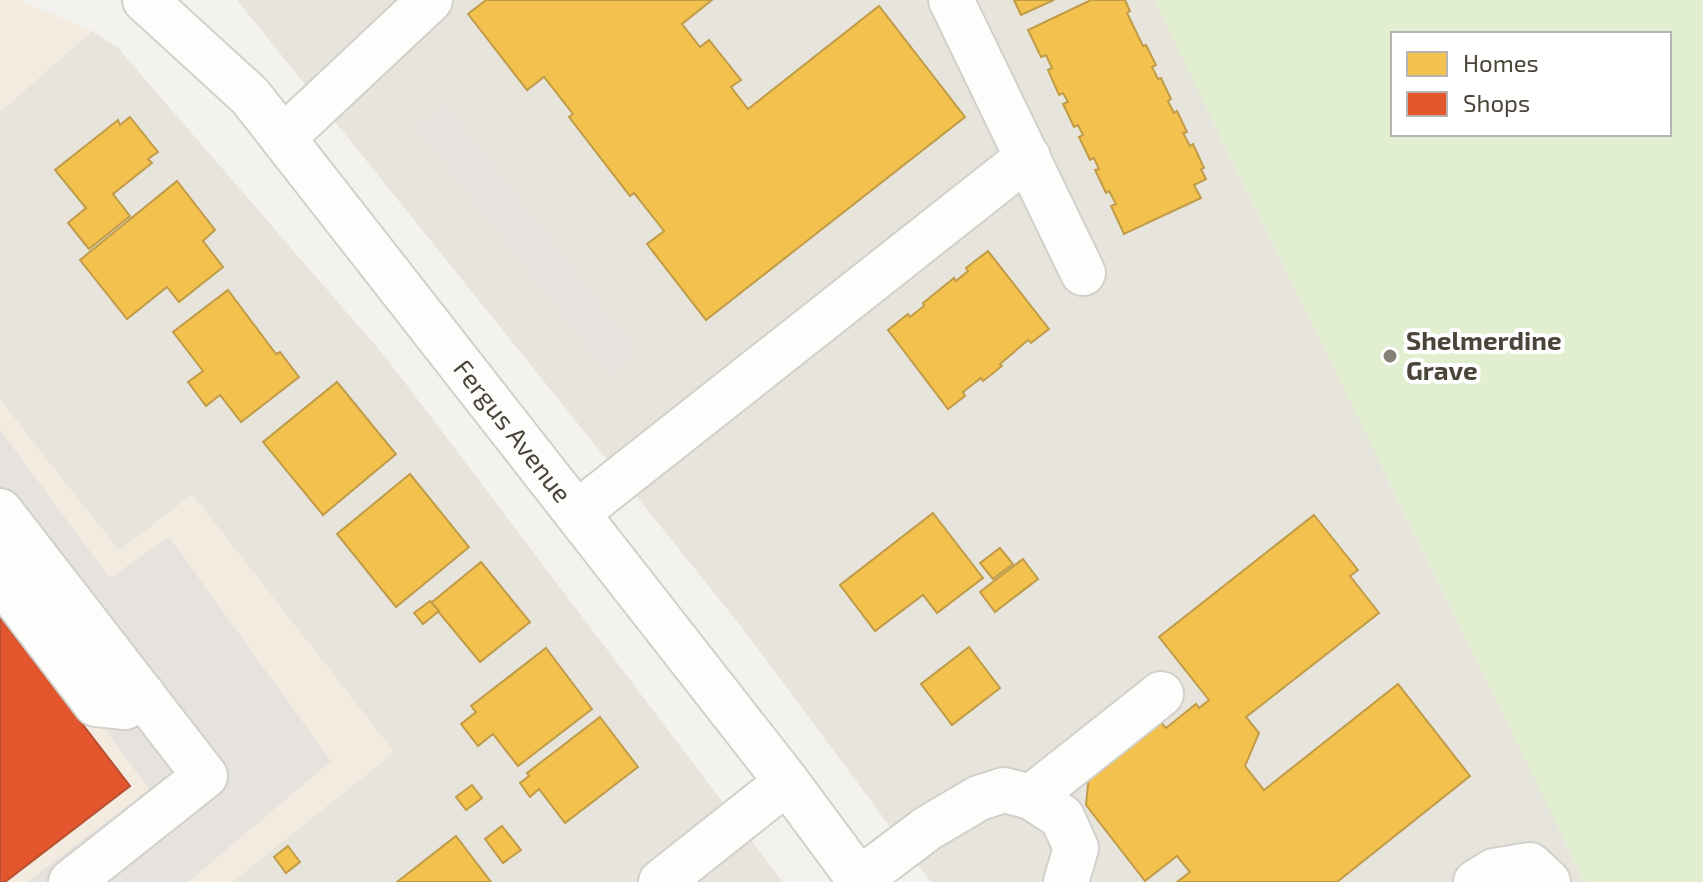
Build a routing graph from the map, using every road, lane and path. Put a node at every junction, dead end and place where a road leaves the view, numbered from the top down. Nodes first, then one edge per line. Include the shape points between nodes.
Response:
1 (145, 0) edge
2 (430, 0) edge
3 (951, 0) edge
4 (283, 138) junction
5 (1028, 157) junction
6 (1083, 273) dead end
7 (577, 513) junction
8 (11, 525) edge
9 (1161, 694) dead end
10 (787, 782) junction
11 (1031, 797) junction
12 (860, 881) edge
13 (71, 882) edge
14 (661, 882) edge
15 (1066, 882) edge
16 (1476, 882) edge
17 (1548, 882) edge

1 - 4 street, Fergus Avenue via 250,96
2 - 4 street
3 - 5 street
4 - 7 street, Fergus Avenue
5 - 6 street
5 - 7 street
7 - 10 street, Fergus Avenue
8 - 13 street via 205,776
9 - 11 street
10 - 12 street, Fergus Avenue
10 - 14 street
11 - 12 street via 1004,790 979,798 928,828
11 - 15 street via 1062,817 1076,848
16 - 17 street via 1494,871 1530,865

